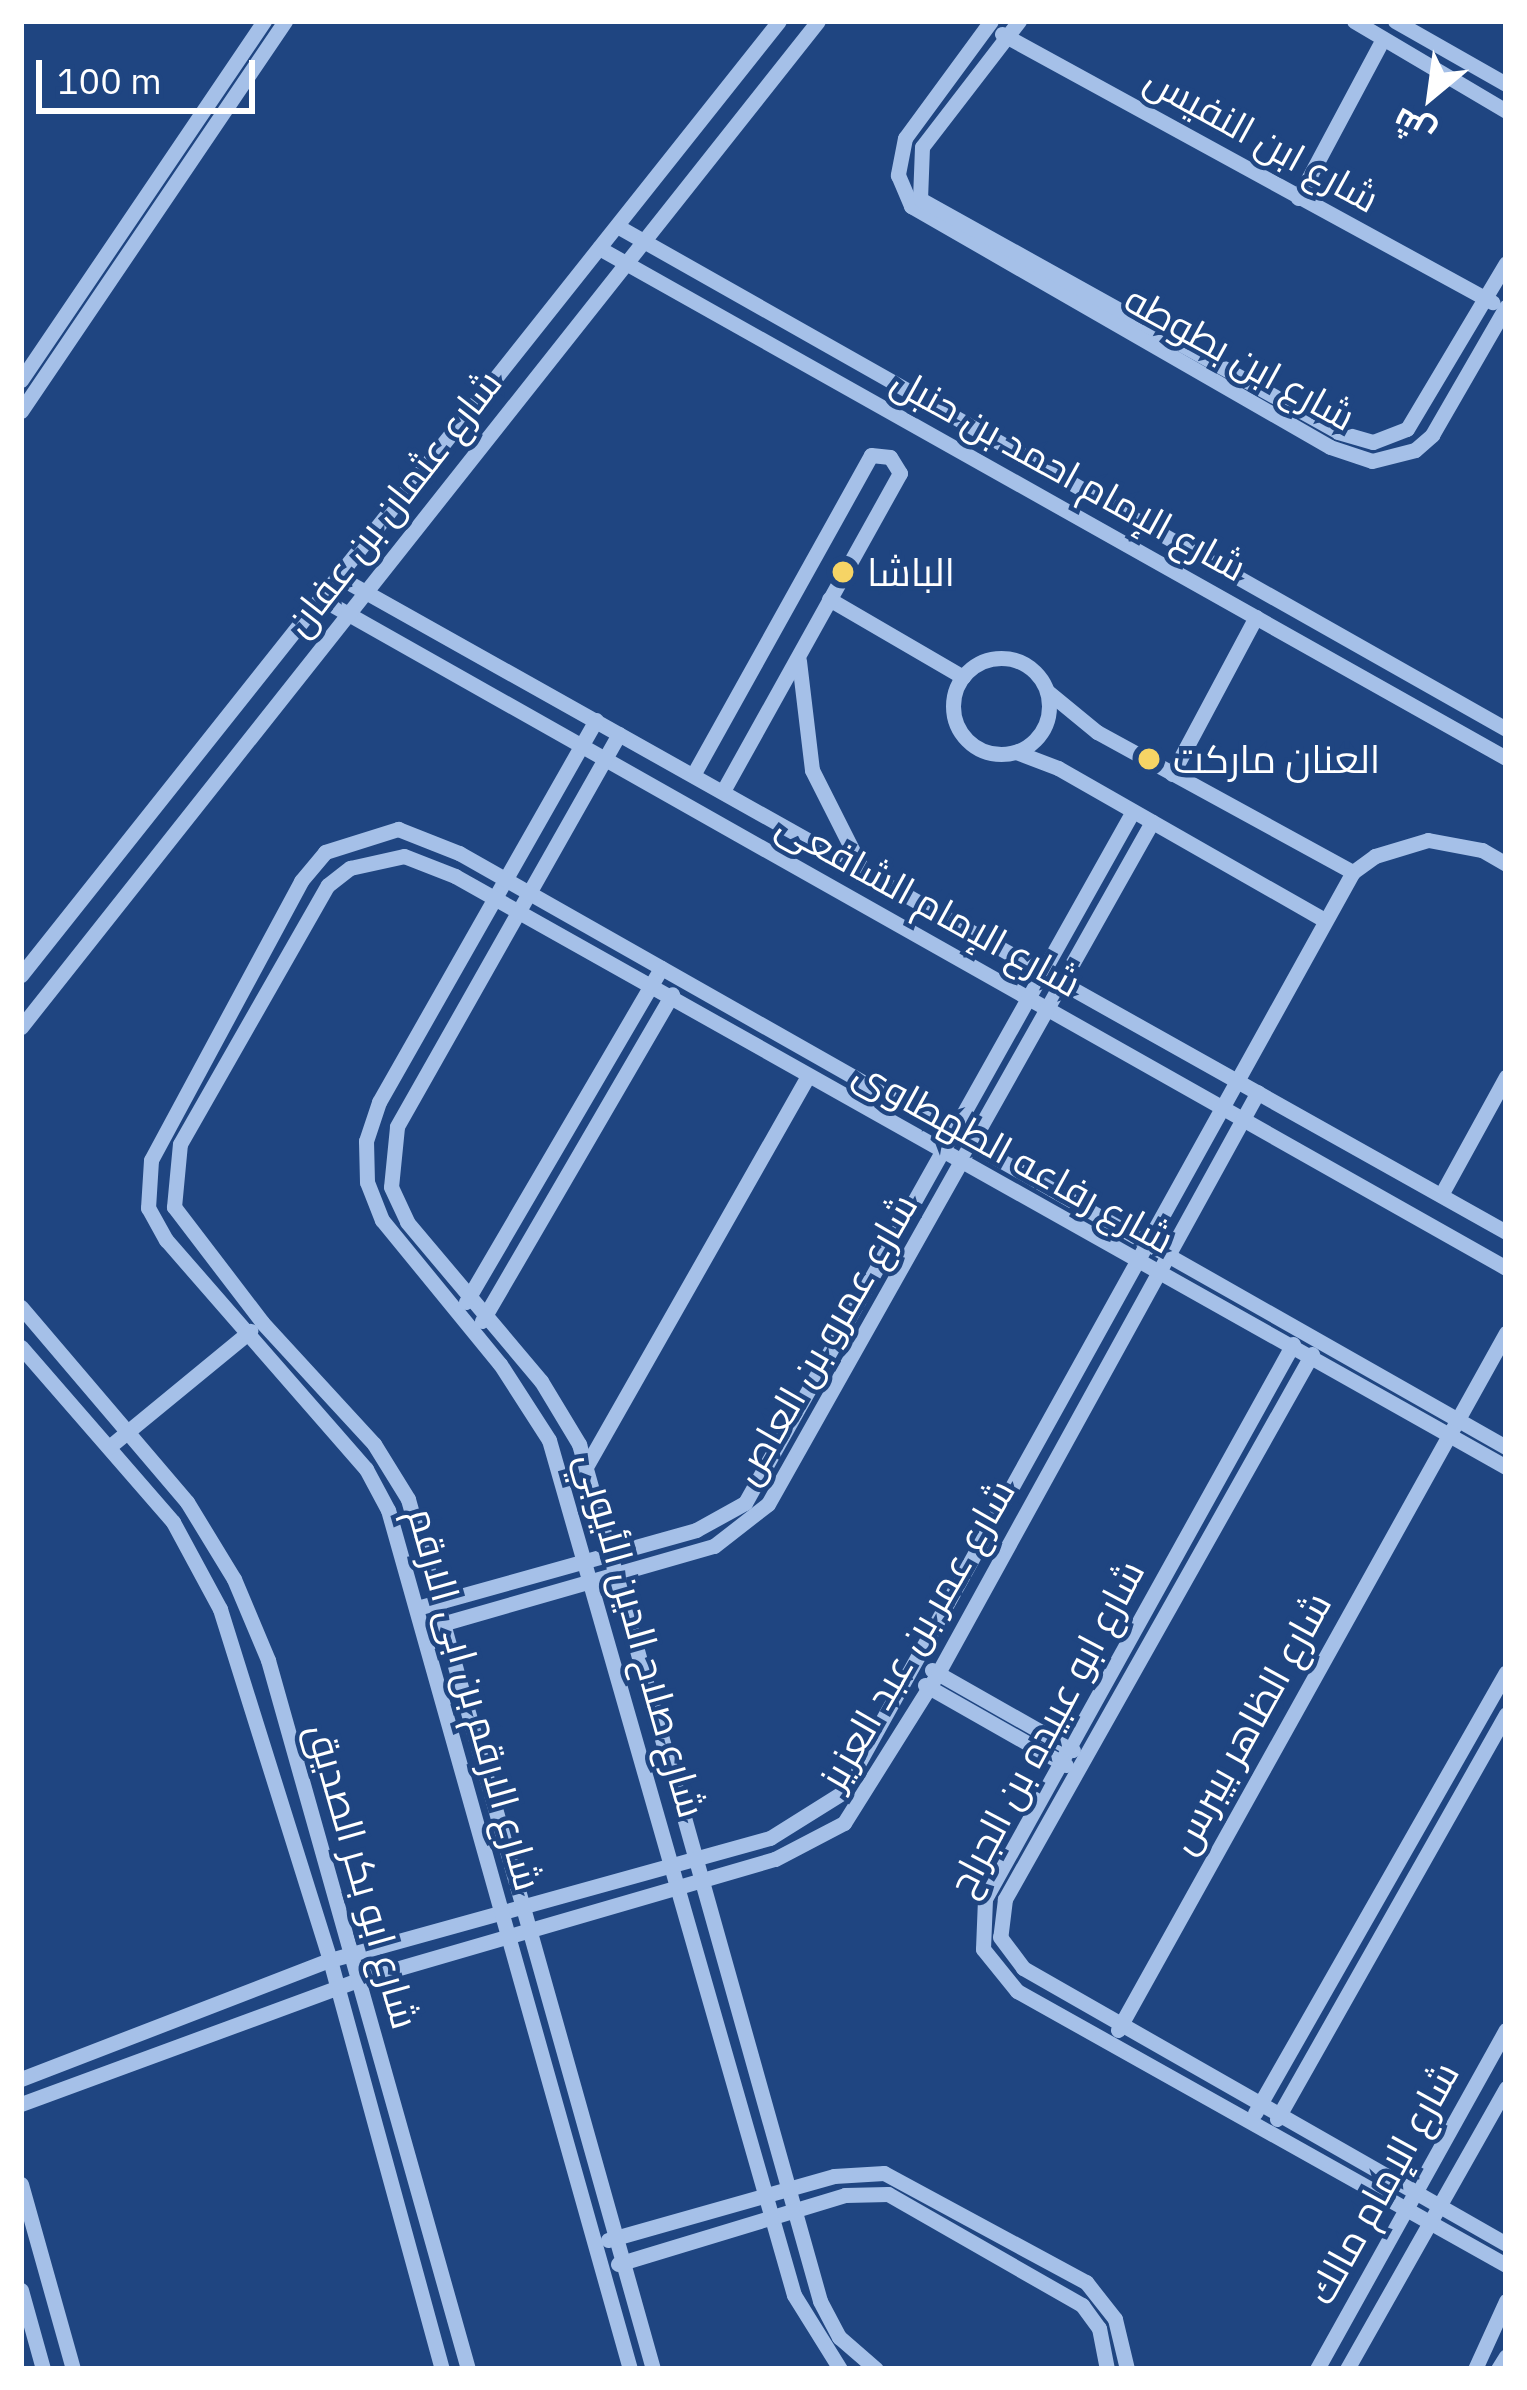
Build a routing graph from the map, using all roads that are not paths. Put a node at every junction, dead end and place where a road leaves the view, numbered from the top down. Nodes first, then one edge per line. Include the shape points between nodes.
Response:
1 (263, 21) edge
2 (285, 21) edge
3 (779, 21) edge
4 (818, 21) edge
5 (1019, 21) edge
6 (1354, 21) edge
7 (1395, 21) edge
8 (989, 23) edge
9 (1007, 37) junction
10 (1382, 41) junction
11 (1506, 84) edge
12 (1506, 111) edge
13 (908, 186) junction
14 (1298, 198) junction
15 (616, 226) junction
16 (644, 241) junction
17 (599, 248) junction
18 (626, 262) junction
19 (1506, 263) edge
20 (1486, 298) junction
21 (1506, 308) edge
22 (1134, 328) junction
23 (21, 380) edge
24 (905, 393) junction
25 (935, 409) junction
26 (21, 411) edge
27 (894, 414) junction
28 (923, 430) junction
29 (337, 576) junction
30 (364, 591) junction
31 (320, 598) junction
32 (829, 599) junction
33 (347, 614) junction
34 (1256, 617) junction
35 (799, 657) junction
36 (963, 677) junction
37 (1047, 691) junction
38 (1453, 699) junction
39 (596, 720) junction
40 (1439, 721) junction
41 (1506, 729) edge
42 (619, 734) junction
43 (581, 745) junction
44 (1016, 752) junction
45 (604, 758) junction
46 (1506, 758) edge
47 (1172, 774) junction
48 (693, 775) junction
49 (723, 791) junction
50 (1133, 811) junction
51 (1152, 822) junction
52 (1506, 864) edge
53 (864, 872) junction
54 (1353, 872) junction
55 (505, 877) junction
56 (529, 892) junction
57 (493, 898) junction
58 (517, 912) junction
59 (1324, 920) junction
60 (269, 938) junction
61 (289, 950) junction
62 (662, 968) junction
63 (1045, 972) junction
64 (21, 975) edge
65 (681, 980) junction
66 (1064, 983) junction
67 (649, 990) junction
68 (1030, 999) junction
69 (669, 1000) junction
70 (1049, 1010) junction
71 (21, 1027) edge
72 (1506, 1077) edge
73 (807, 1078) junction
74 (1238, 1081) junction
75 (1258, 1092) junction
76 (1224, 1108) junction
77 (1244, 1120) junction
78 (955, 1136) junction
79 (975, 1147) junction
80 (945, 1155) junction
81 (964, 1166) junction
82 (1441, 1195) junction
83 (1506, 1232) edge
84 (1149, 1246) junction
85 (1169, 1258) junction
86 (1139, 1263) junction
87 (1506, 1268) edge
88 (1160, 1275) junction
89 (469, 1296) junction
90 (21, 1307) edge
91 (458, 1315) junction
92 (486, 1316) junction
93 (262, 1322) junction
94 (1300, 1330) junction
95 (1506, 1333) edge
96 (475, 1334) junction
97 (246, 1335) junction
98 (1319, 1341) junction
99 (21, 1347) edge
100 (1291, 1348) junction
101 (1310, 1358) junction
102 (1457, 1419) junction
103 (128, 1432) junction
104 (1448, 1435) junction
105 (109, 1447) junction
106 (1506, 1447) edge
107 (587, 1465) junction
108 (1506, 1467) edge
109 (614, 1553) junction
110 (586, 1561) junction
111 (620, 1574) junction
112 (592, 1582) junction
113 (439, 1602) junction
114 (417, 1608) junction
115 (445, 1623) junction
116 (423, 1629) junction
117 (916, 1671) junction
118 (1506, 1672) edge
119 (933, 1680) junction
120 (1506, 1714) edge
121 (1064, 1755) junction
122 (1082, 1764) junction
123 (1435, 1795) junction
124 (1454, 1805) junction
125 (698, 1859) junction
126 (674, 1865) junction
127 (704, 1880) junction
128 (681, 1887) junction
129 (523, 1907) junction
130 (502, 1912) junction
131 (529, 1929) junction
132 (508, 1934) junction
133 (351, 1954) junction
134 (330, 1960) junction
135 (358, 1980) junction
136 (338, 1987) junction
137 (1121, 2024) junction
138 (1506, 2030) edge
139 (1111, 2043) junction
140 (21, 2079) edge
141 (1506, 2088) edge
142 (21, 2104) edge
143 (1260, 2104) junction
144 (1279, 2115) junction
145 (1250, 2122) junction
146 (1269, 2132) junction
147 (21, 2184) edge
148 (790, 2189) junction
149 (1415, 2193) junction
150 (767, 2195) junction
151 (1439, 2206) junction
152 (1406, 2209) junction
153 (796, 2210) junction
154 (772, 2216) junction
155 (1430, 2222) junction
156 (616, 2238) junction
157 (597, 2244) junction
158 (1506, 2244) edge
159 (623, 2262) junction
160 (1506, 2266) edge
161 (603, 2268) junction
162 (21, 2290) edge
163 (1506, 2301) edge
164 (1506, 2356) edge
165 (43, 2369) edge
166 (73, 2369) edge
167 (442, 2369) edge
168 (468, 2369) edge
169 (630, 2369) edge
170 (653, 2369) edge
171 (840, 2369) edge
172 (876, 2369) edge
173 (1107, 2369) edge
174 (1126, 2369) edge
175 (1317, 2369) edge
176 (1347, 2369) edge
177 (1475, 2369) edge
178 (1498, 2369) edge

1 - 23 street
2 - 26 street
3 - 15 street, شارع عثمان بن عفان
4 - 16 street, شارع عثمان بن عفان
5 - 9 street
6 - 10 street
7 - 11 street
8 - 9 street, شارع ابن النفيس
8 - 13 street via 905,138
9 - 13 street via 922,147
9 - 14 street, شارع ابن النفيس
10 - 12 street
10 - 14 street
13 - 22 street, شارع ابن بطوطه via 931,209
14 - 20 street, شارع ابن النفيس
15 - 16 street, شارع الإمام احمد بن حنبل
15 - 17 street, شارع عثمان بن عفان
16 - 18 street, شارع عثمان بن عفان
16 - 24 street, شارع الإمام احمد بن حنبل
17 - 18 street, شارع الإمام احمد بن حنبل
17 - 29 street, شارع عثمان بن عفان
18 - 27 street, شارع الإمام احمد بن حنبل
18 - 30 street, شارع عثمان بن عفان
19 - 20 street, شارع ابن بطوطه
20 - 21 street, شارع ابن النفيس
20 - 22 street, شارع ابن بطوطه via 1420,416 1373,442
21 - 22 street, شارع ابن بطوطه via 1432,435 1415,450 1372,461 1330,447
24 - 25 street, شارع الإمام احمد بن حنبل
24 - 27 street
25 - 28 street
25 - 38 street, شارع الإمام احمد بن حنبل
27 - 28 street, شارع الإمام احمد بن حنبل
28 - 34 street, شارع الإمام احمد بن حنبل
29 - 30 street, شارع الإمام الشافعى
29 - 31 street, شارع عثمان بن عفان
30 - 33 street, شارع عثمان بن عفان
30 - 39 street, شارع الإمام الشافعى
31 - 33 street, شارع الإمام الشافعى
31 - 64 street, شارع عثمان بن عفان
32 - 35 street
32 - 36 street
32 - 48 street via 900,473 890,457 871,455
33 - 43 street, شارع الإمام الشافعى
33 - 71 street, شارع عثمان بن عفان
34 - 40 street, شارع الإمام احمد بن حنبل
34 - 47 street
35 - 49 street
35 - 53 street via 812,770
36 - 37 street via 983,662 1009,658 1032,670
36 - 44 street via 953,706 962,734 986,752
37 - 44 street via 1044,728
37 - 47 street via 1081,722
38 - 40 street
38 - 41 street, شارع الإمام احمد بن حنبل
39 - 42 street, شارع الإمام الشافعى
39 - 43 street, شارع صلاح الدين الأيوبي
40 - 46 street, شارع الإمام احمد بن حنبل
42 - 45 street, شارع صلاح الدين الأيوبي
42 - 48 street, شارع الإمام الشافعى
43 - 45 street, شارع الإمام الشافعى
43 - 55 street, شارع صلاح الدين الأيوبي
44 - 50 street
45 - 56 street, شارع صلاح الدين الأيوبي
45 - 68 street, شارع الإمام الشافعى
47 - 54 street
48 - 49 street, شارع الإمام الشافعى
49 - 53 street, شارع الإمام الشافعى
50 - 51 street
50 - 63 street, شارع عمرو بن العاص
51 - 59 street
51 - 66 street, شارع عمرو بن العاص
52 - 54 street via 1482,850 1428,841 1375,856
53 - 63 street, شارع الإمام الشافعى
54 - 59 street, شارع عمر بن عبد العزيز
55 - 56 street, شارع رفاعه الطهطاوى
55 - 57 street, شارع صلاح الدين الأيوبي
55 - 60 street, شارع الارقم بن ابى الارقم via 424,836 376,831 325,852
56 - 58 street, شارع صلاح الدين الأيوبي
56 - 62 street, شارع رفاعه الطهطاوى
57 - 58 street, شارع رفاعه الطهطاوى
57 - 61 street, شارع الارقم بن ابى الارقم via 431,864 376,858 328,885
57 - 91 street, شارع صلاح الدين الأيوبي via 379,1102 367,1141 367,1181 382,1220
58 - 67 street, شارع رفاعه الطهطاوى
58 - 89 street, شارع صلاح الدين الأيوبي via 391,1146 398,1206
59 - 74 street, شارع عمر بن عبد العزيز
60 - 61 street
60 - 97 street, شارع الارقم بن ابى الارقم via 151,1160 145,1190 155,1226
61 - 93 street, شارع الارقم بن ابى الارقم via 180,1144 170,1188 182,1224
62 - 65 street, شارع رفاعه الطهطاوى
62 - 67 street
63 - 66 street, شارع الإمام الشافعى
63 - 68 street, شارع عمرو بن العاص
65 - 69 street
65 - 78 street, شارع رفاعه الطهطاوى
66 - 70 street, شارع عمرو بن العاص
66 - 74 street, شارع الإمام الشافعى
67 - 69 street, شارع رفاعه الطهطاوى
67 - 89 street
68 - 70 street, شارع الإمام الشافعى
68 - 78 street, شارع عمرو بن العاص
69 - 73 street, شارع رفاعه الطهطاوى
69 - 92 street
70 - 76 street, شارع الإمام الشافعى
70 - 79 street, شارع عمرو بن العاص
72 - 82 street
73 - 80 street, شارع رفاعه الطهطاوى
73 - 107 street
74 - 75 street, شارع الإمام الشافعى
74 - 76 street, شارع عمر بن عبد العزيز
75 - 77 street, شارع عمر بن عبد العزيز
75 - 82 street, شارع الإمام الشافعى
76 - 77 street, شارع الإمام الشافعى
76 - 84 street, شارع عمر بن عبد العزيز
77 - 85 street, شارع عمر بن عبد العزيز
77 - 87 street, شارع الإمام الشافعى
78 - 79 street, شارع رفاعه الطهطاوى
78 - 80 street, شارع عمرو بن العاص
79 - 81 street, شارع عمرو بن العاص
79 - 84 street, شارع رفاعه الطهطاوى
80 - 81 street, شارع رفاعه الطهطاوى
80 - 109 street, شارع عمرو بن العاص via 763,1481 722,1519
81 - 86 street, شارع رفاعه الطهطاوى
81 - 111 street, شارع عمرو بن العاص via 769,1504 714,1546
82 - 83 street, شارع الإمام الشافعى
84 - 85 street, شارع رفاعه الطهطاوى
84 - 86 street, شارع عمر بن عبد العزيز
85 - 88 street, شارع عمر بن عبد العزيز
85 - 94 street, شارع رفاعه الطهطاوى
86 - 88 street, شارع رفاعه الطهطاوى
86 - 117 street, شارع عمر بن عبد العزيز
88 - 100 street, شارع رفاعه الطهطاوى
88 - 119 street, شارع عمر بن عبد العزيز
89 - 91 street
89 - 92 street, شارع صلاح الدين الأيوبي
90 - 103 street
91 - 96 street, شارع صلاح الدين الأيوبي
92 - 96 street
92 - 107 street, شارع صلاح الدين الأيوبي via 555,1399
93 - 97 street
93 - 113 street, شارع الارقم بن ابى الارقم via 393,1470
94 - 98 street, شارع رفاعه الطهطاوى
94 - 100 street, شارع ابو عبيده بن الجراح
95 - 102 street, شارع الظاهر بيبرس
96 - 110 street, شارع صلاح الدين الأيوبي via 549,1440
97 - 103 street
97 - 114 street, شارع الارقم بن ابى الارقم via 379,1488
98 - 101 street, شارع ابو عبيده بن الجراح
98 - 102 street, شارع رفاعه الطهطاوى
99 - 105 street
100 - 101 street, شارع رفاعه الطهطاوى
100 - 121 street, شارع ابو عبيده بن الجراح
101 - 104 street, شارع رفاعه الطهطاوى
101 - 122 street, شارع ابو عبيده بن الجراح
102 - 104 street, شارع الظاهر بيبرس
102 - 106 street, شارع رفاعه الطهطاوى
103 - 105 street
103 - 133 street, شارع ابو بكر الصديق via 187,1502 234,1579 268,1660
104 - 108 street, شارع رفاعه الطهطاوى
104 - 137 street, شارع الظاهر بيبرس
105 - 134 street, شارع ابو بكر الصديق via 173,1522 220,1609
107 - 109 street, شارع صلاح الدين الأيوبي
109 - 110 street, شارع عمرو بن العاص
109 - 111 street, شارع صلاح الدين الأيوبي
110 - 112 street, شارع صلاح الدين الأيوبي
110 - 113 street, شارع عمرو بن العاص
111 - 112 street, شارع عمرو بن العاص
111 - 125 street, شارع صلاح الدين الأيوبي
112 - 115 street, شارع عمرو بن العاص
112 - 126 street, شارع صلاح الدين الأيوبي
113 - 114 street, شارع عمرو بن العاص
113 - 115 street, شارع الارقم بن ابى الارقم
114 - 116 street, شارع الارقم بن ابى الارقم
115 - 116 street, شارع عمرو بن العاص
115 - 129 street, شارع الارقم بن ابى الارقم
116 - 130 street, شارع الارقم بن ابى الارقم
117 - 119 street
117 - 125 street, شارع عمر بن عبد العزيز via 842,1793 796,1827
118 - 123 street
119 - 121 street
119 - 127 street, شارع عمر بن عبد العزيز via 844,1823 800,1850
120 - 124 street
121 - 122 street
121 - 139 street, شارع ابو عبيده بن الجراح via 985,1900 979,1931 1002,1980
122 - 137 street, شارع ابو عبيده بن الجراح via 1005,1899 1000,1937 1022,1968
123 - 124 street
123 - 143 street
124 - 144 street
125 - 126 street, شارع عمر بن عبد العزيز
125 - 127 street, شارع صلاح الدين الأيوبي
126 - 128 street, شارع صلاح الدين الأيوبي
126 - 129 street, شارع عمر بن عبد العزيز
127 - 128 street, شارع عمر بن عبد العزيز
127 - 148 street, شارع صلاح الدين الأيوبي
128 - 131 street, شارع عمر بن عبد العزيز
128 - 150 street, شارع صلاح الدين الأيوبي
129 - 130 street, شارع عمر بن عبد العزيز
129 - 131 street, شارع الارقم بن ابى الارقم
130 - 132 street, شارع الارقم بن ابى الارقم
130 - 133 street, شارع عمر بن عبد العزيز
131 - 132 street, شارع عمر بن عبد العزيز
131 - 156 street, شارع الارقم بن ابى الارقم
132 - 135 street, شارع عمر بن عبد العزيز
132 - 157 street, شارع الارقم بن ابى الارقم
133 - 134 street, شارع عمر بن عبد العزيز
133 - 135 street, شارع ابو بكر الصديق
134 - 136 street, شارع ابو بكر الصديق
134 - 140 street, شارع عمر بن عبد العزيز
135 - 136 street, شارع عمر بن عبد العزيز
135 - 168 street, شارع ابو بكر الصديق
136 - 142 street, شارع عمر بن عبد العزيز
136 - 167 street, شارع ابو بكر الصديق
137 - 139 street, شارع الظاهر بيبرس
137 - 143 street, شارع ابو عبيده بن الجراح
138 - 149 street, شارع الإمام مالك
139 - 145 street, شارع ابو عبيده بن الجراح
141 - 151 street, شارع الإمام مالك
143 - 144 street, شارع ابو عبيده بن الجراح
143 - 145 street
144 - 146 street
144 - 149 street, شارع ابو عبيده بن الجراح
145 - 146 street, شارع ابو عبيده بن الجراح
146 - 152 street, شارع ابو عبيده بن الجراح
147 - 166 street
148 - 150 street
148 - 153 street, شارع صلاح الدين الأيوبي
148 - 174 street via 859,2172 908,2180 1086,2282 1115,2319
149 - 151 street, شارع ابو عبيده بن الجراح
149 - 152 street, شارع الإمام مالك
150 - 154 street, شارع صلاح الدين الأيوبي
150 - 156 street
151 - 155 street, شارع الإمام مالك
151 - 158 street, شارع ابو عبيده بن الجراح
152 - 155 street, شارع ابو عبيده بن الجراح
152 - 175 street, شارع الإمام مالك
153 - 154 street
153 - 172 street, شارع صلاح الدين الأيوبي via 828,2320
153 - 173 street via 868,2191 905,2202 1082,2305 1100,2329
154 - 159 street
154 - 171 street, شارع صلاح الدين الأيوبي via 804,2320
155 - 160 street, شارع ابو عبيده بن الجراح
155 - 176 street, شارع الإمام مالك
156 - 157 street
156 - 159 street, شارع الارقم بن ابى الارقم
157 - 161 street, شارع الارقم بن ابى الارقم
159 - 161 street
159 - 170 street, شارع الارقم بن ابى الارقم
161 - 169 street, شارع الارقم بن ابى الارقم
162 - 165 street
163 - 177 street
164 - 178 street

